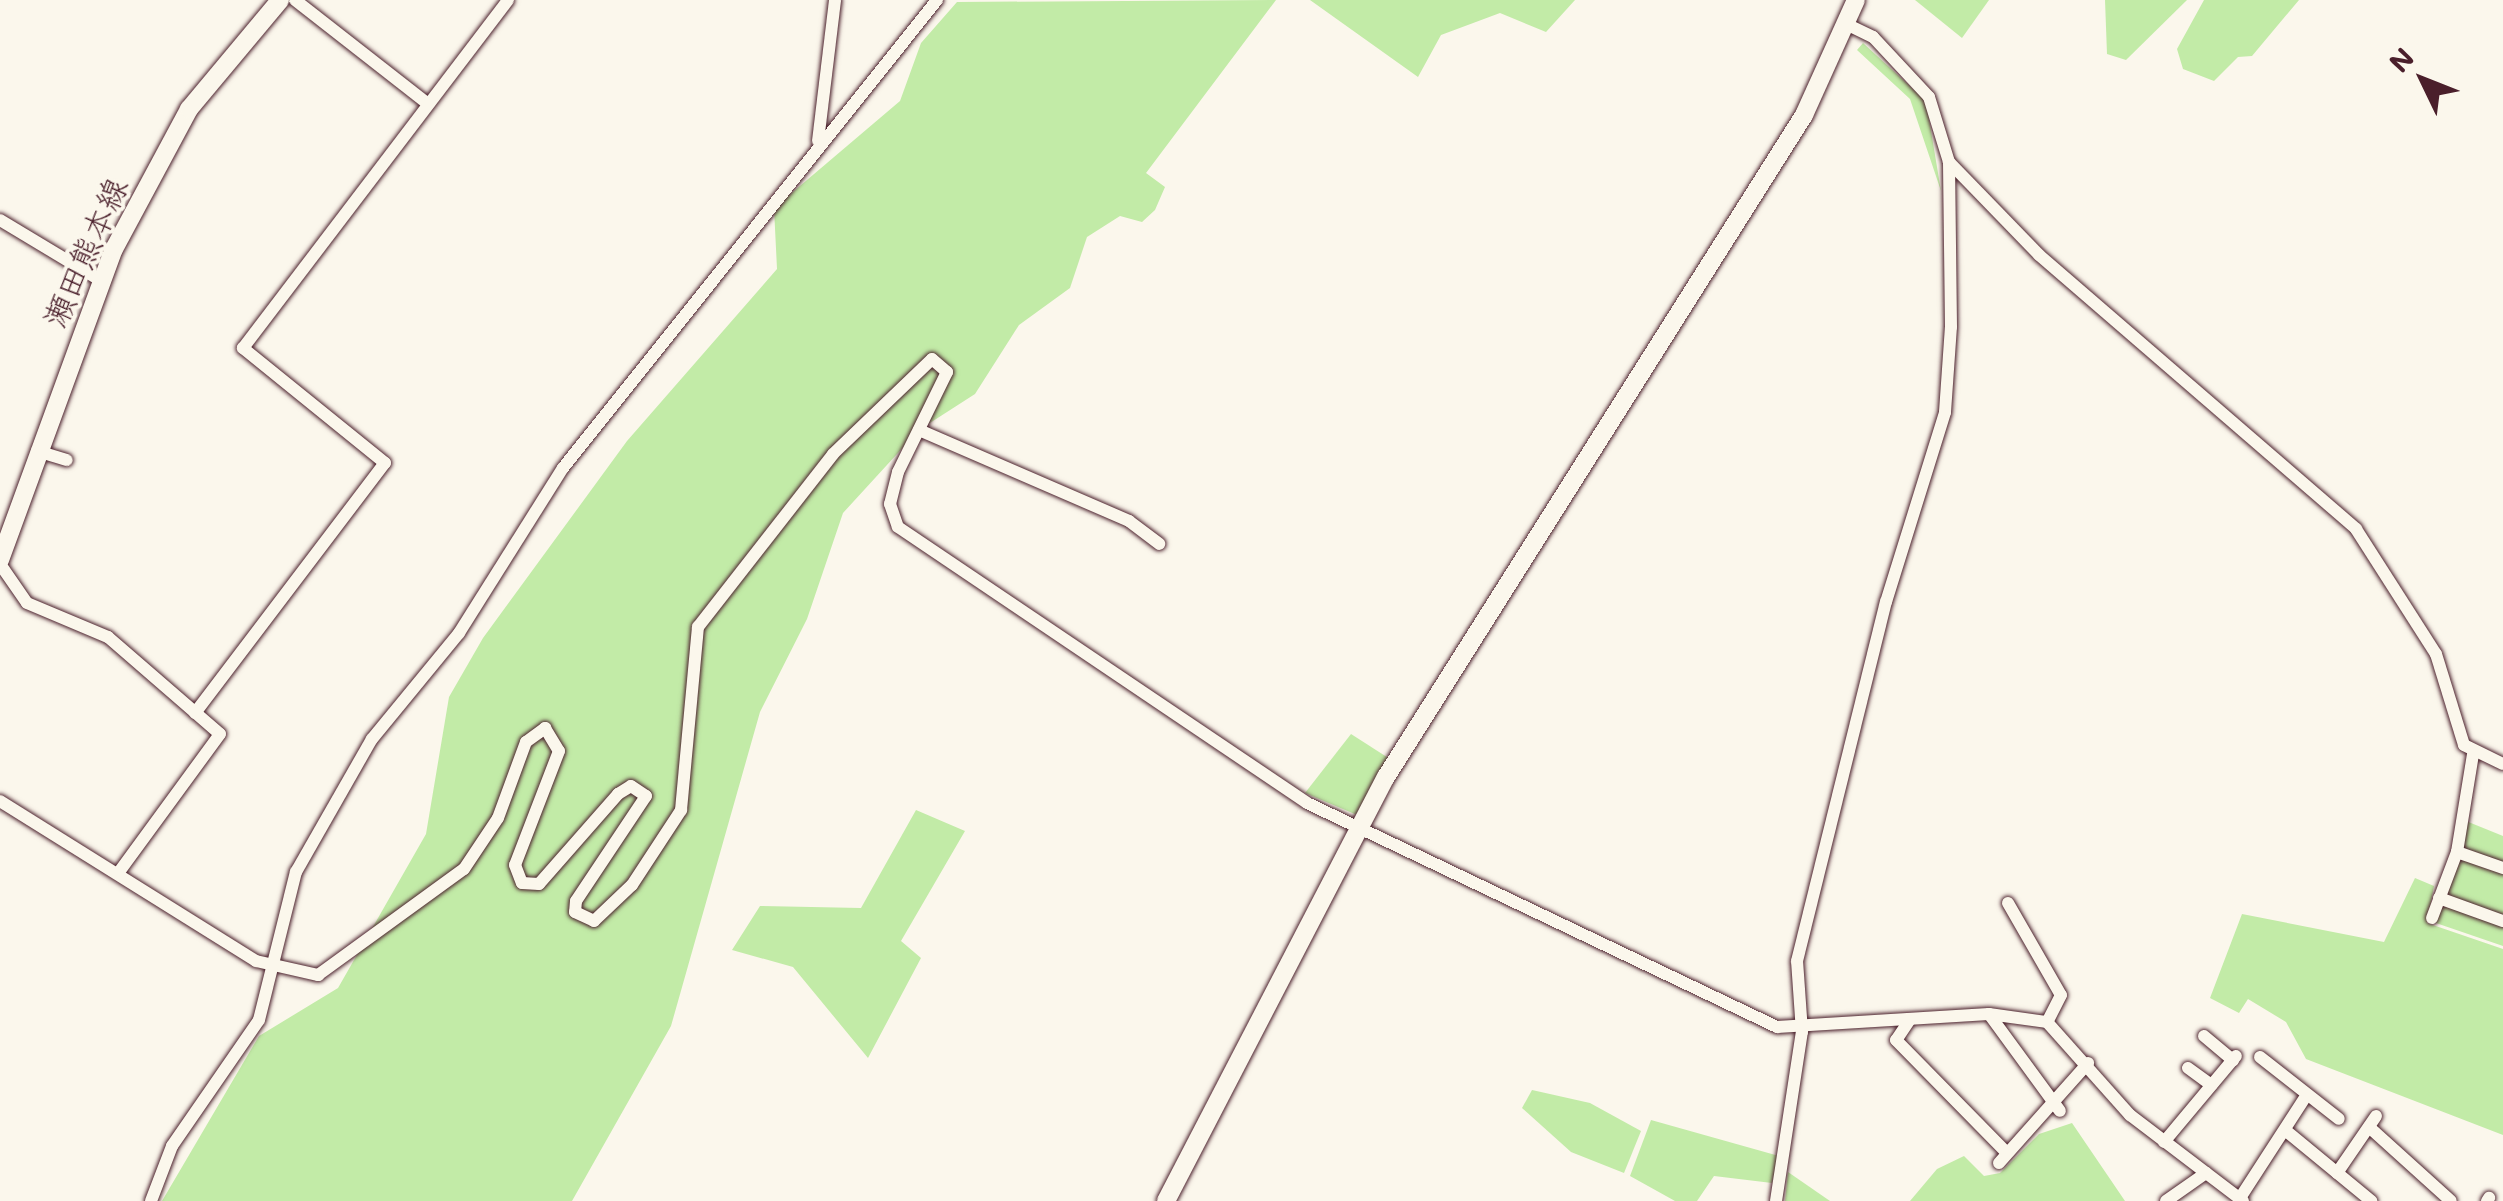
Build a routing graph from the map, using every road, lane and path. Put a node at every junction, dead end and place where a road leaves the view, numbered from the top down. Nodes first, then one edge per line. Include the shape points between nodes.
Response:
1 (280, 0) edge
2 (295, 0) edge
3 (508, 0) edge
4 (835, 0) edge
5 (936, 0) edge
6 (1856, 0) edge
7 (1850, 26) junction
8 (428, 104) junction
9 (818, 144) junction
10 (1949, 162) junction
11 (0, 220) edge
12 (100, 280) junction
13 (919, 430) junction
14 (37, 451) junction
15 (67, 460) dead end
16 (1159, 544) dead end
17 (0, 562) edge
18 (195, 713) junction
19 (2473, 754) junction
20 (2503, 764) edge
21 (0, 801) edge
22 (1359, 832) junction
23 (2457, 852) junction
24 (2503, 868) edge
25 (119, 872) junction
26 (2439, 898) junction
27 (2008, 903) dead end
28 (2432, 918) dead end
29 (2503, 921) edge
30 (273, 968) junction
31 (1989, 1014) junction
32 (1909, 1021) junction
33 (2047, 1022) junction
34 (1802, 1032) junction
35 (2204, 1036) dead end
36 (2260, 1058) dead end
37 (2088, 1063) junction
38 (2188, 1068) dead end
39 (2212, 1085) junction
40 (2304, 1098) junction
41 (2055, 1106) junction
42 (2339, 1119) dead end
43 (2285, 1130) junction
44 (2164, 1142) junction
45 (2206, 1173) junction
46 (2337, 1173) junction
47 (2241, 1199) edge
48 (150, 1201) edge
49 (1166, 1201) edge
50 (1776, 1201) edge
51 (2166, 1201) edge
52 (2371, 1201) edge
53 (2451, 1201) edge

1 - 12 street, 瀬田熊本線 via 190,109
2 - 8 street
3 - 8 street
4 - 9 street
5 - 9 street
6 - 7 street
7 - 10 street via 1873,37 1929,97
7 - 22 street
8 - 18 street via 243,348 385,462
9 - 30 street via 563,468 459,634 372,739 296,872
10 - 19 street via 2039,256 2356,529 2418,620
10 - 34 street via 1946,412 1810,900 1797,961
11 - 12 street
12 - 14 street, 瀬田熊本線
13 - 16 street via 1129,521
13 - 22 street via 890,504 898,527 924,552
13 - 30 street via 946,372 932,359 833,454 698,627 681,810 609,914 583,921 576,901 640,815 641,788 618,794 539,884 516,876 559,751 545,728 526,742 498,818 464,870 337,966 298,977
14 - 15 street
14 - 17 street, 瀬田熊本線
17 - 18 street via 27,603 108,638
18 - 25 street via 220,734
19 - 20 street
19 - 23 street
21 - 25 street
22 - 34 street via 1517,898 1744,1015
22 - 49 street
23 - 24 street
23 - 26 street
25 - 30 street
26 - 28 street
26 - 29 street
27 - 33 street via 2061,995
30 - 48 street via 259,1020 172,1146
31 - 32 street
31 - 33 street
31 - 41 street
32 - 34 street
32 - 41 street via 1896,1040 2003,1158
33 - 37 street
34 - 50 street
35 - 39 street via 2235,1058
36 - 40 street
37 - 41 street
37 - 44 street
38 - 39 street
39 - 44 street
40 - 42 street
40 - 43 street
43 - 46 street
43 - 47 street
44 - 45 street
45 - 47 street
45 - 51 street
46 - 52 street
46 - 53 street via 2372,1121

